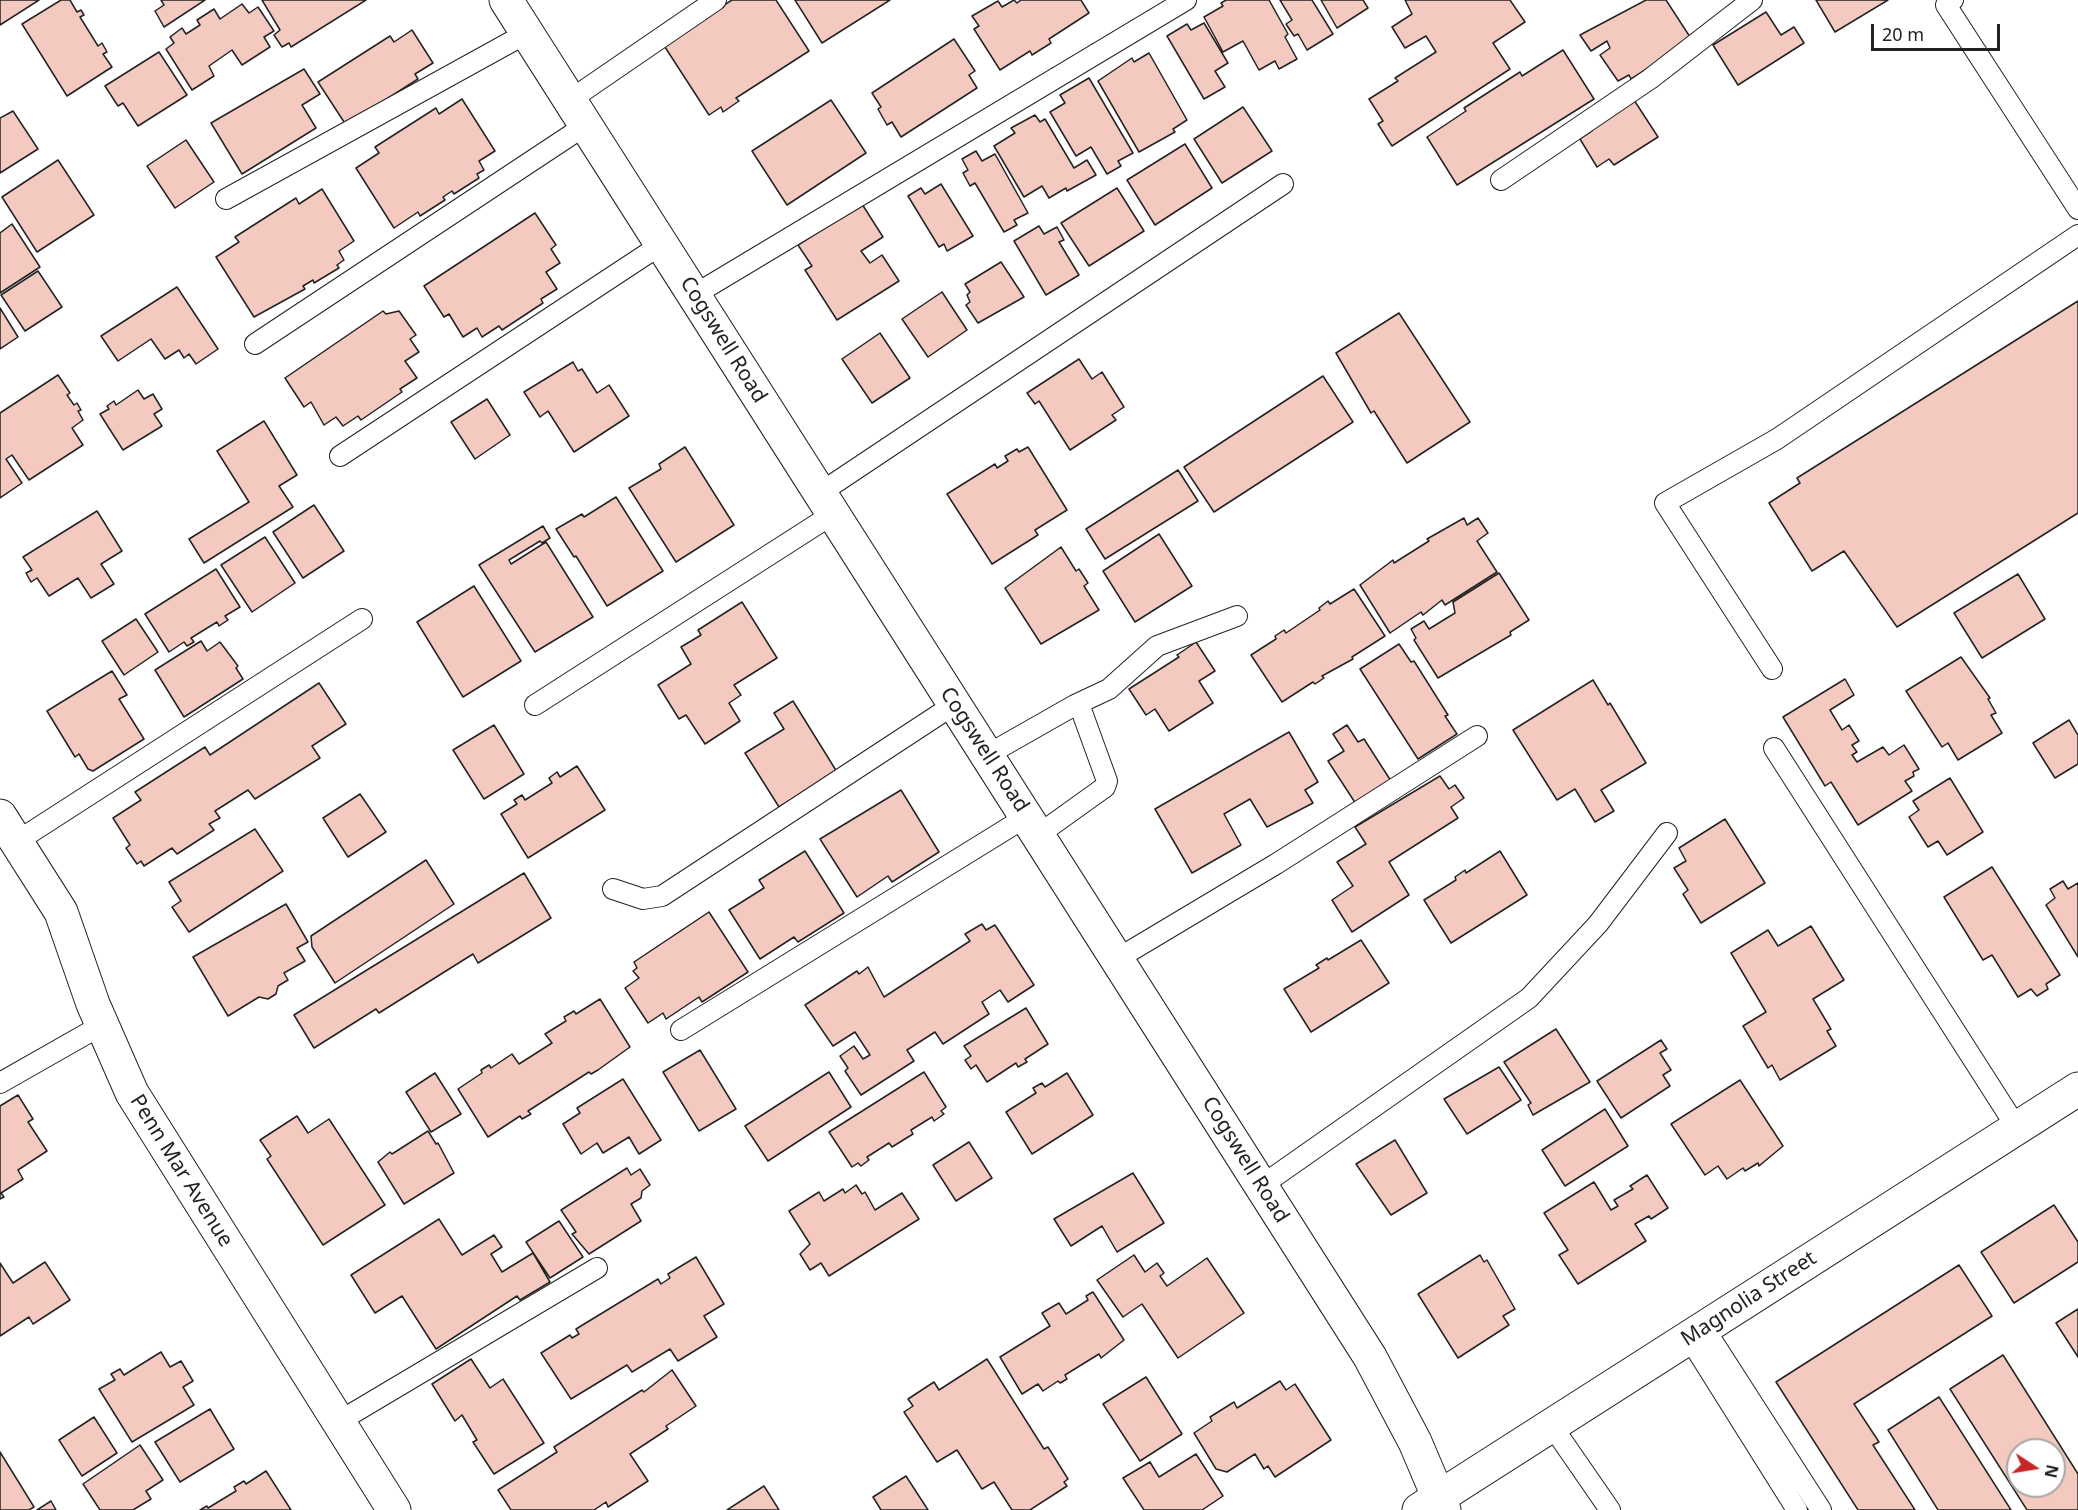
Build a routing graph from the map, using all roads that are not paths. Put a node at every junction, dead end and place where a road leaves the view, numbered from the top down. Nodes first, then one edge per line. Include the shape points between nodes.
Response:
1 (506, 0) edge
2 (716, 0) edge
3 (1186, 0) edge
4 (1752, 0) edge
5 (1953, 0) edge
6 (527, 33) junction
7 (578, 112) junction
8 (1501, 180) dead end
9 (1282, 184) dead end
10 (226, 200) dead end
11 (2078, 209) edge
12 (2078, 236) edge
13 (662, 244) junction
14 (694, 295) junction
15 (255, 344) dead end
16 (340, 456) dead end
17 (827, 504) junction
18 (1237, 616) dead end
19 (362, 619) dead end
20 (1772, 669) dead end
21 (1079, 704) junction
22 (535, 705) dead end
23 (955, 705) junction
24 (1477, 736) dead end
25 (1774, 748) dead end
26 (987, 755) junction
27 (1032, 826) junction
28 (8, 829) edge
29 (1667, 833) dead end
30 (613, 889) dead end
31 (1117, 959) junction
32 (102, 1025) junction
33 (681, 1030) dead end
34 (0, 1083) edge
35 (2078, 1089) edge
36 (2017, 1128) junction
37 (1261, 1186) junction
38 (597, 1268) dead end
39 (1696, 1333) junction
40 (338, 1422) junction
41 (1552, 1426) junction
42 (1434, 1506) edge
43 (394, 1510) edge
44 (1610, 1510) edge
45 (1797, 1510) edge
46 (1821, 1510) edge

1 - 6 street, Cogswell Road
2 - 7 lane
3 - 14 lane
4 - 8 lane via 1650,79
5 - 11 lane via 1946,6
6 - 7 street, Cogswell Road
6 - 10 lane
7 - 13 street, Cogswell Road
7 - 15 lane
9 - 17 lane
12 - 20 lane via 1777,439 1665,503
13 - 14 street, Cogswell Road
13 - 16 lane
14 - 17 street, Cogswell Road
17 - 22 lane
17 - 23 street, Cogswell Road
18 - 21 lane via 1157,646 1109,689
19 - 28 lane
21 - 26 lane
21 - 27 lane via 1106,787
23 - 26 street, Cogswell Road
23 - 30 lane via 662,896 643,899
24 - 31 lane
25 - 36 lane
26 - 27 street, Cogswell Road
27 - 31 street, Cogswell Road
27 - 33 lane
28 - 32 street, Penn Mar Avenue via 61,912
29 - 37 lane via 1598,924 1529,998
31 - 37 street, Cogswell Road
32 - 34 lane
32 - 40 street, Penn Mar Avenue via 132,1093
35 - 36 street, Magnolia Street
36 - 39 street, Magnolia Street
37 - 42 street, Cogswell Road via 1370,1357 1415,1442
38 - 40 lane
39 - 41 street, Magnolia Street
39 - 45 lane
39 - 46 lane
40 - 43 street, Penn Mar Avenue
41 - 42 street, Magnolia Street
41 - 44 lane

